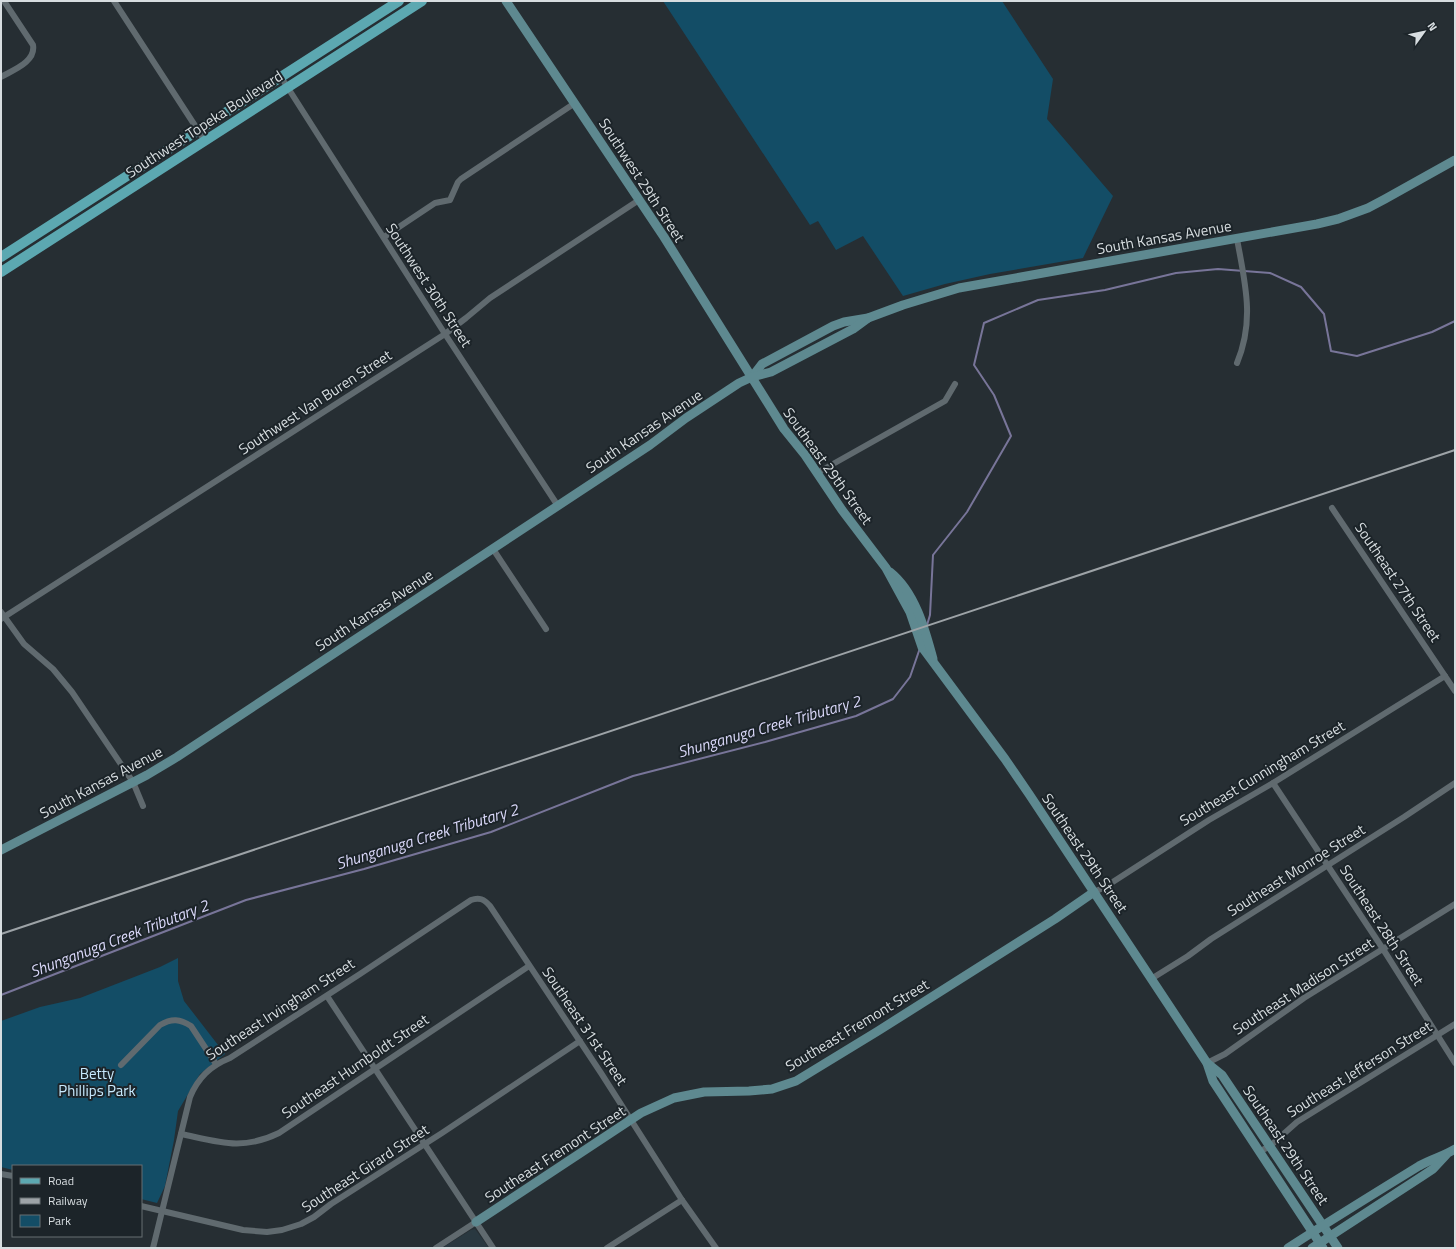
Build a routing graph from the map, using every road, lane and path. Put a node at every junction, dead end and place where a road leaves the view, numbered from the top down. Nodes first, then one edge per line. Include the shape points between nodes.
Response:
1 (4, 1) edge
2 (114, 1) edge
3 (399, 1) edge
4 (422, 1) edge
5 (506, 1) edge
6 (281, 77) junction
7 (1, 78) edge
8 (288, 88) junction
9 (574, 103) junction
10 (199, 130) junction
11 (205, 141) junction
12 (1455, 160) edge
13 (639, 200) junction
14 (48, 226) junction
15 (384, 237) junction
16 (54, 238) junction
17 (1237, 239) junction
18 (1, 257) edge
19 (1, 271) edge
20 (445, 334) junction
21 (1237, 363) dead end
22 (752, 377) junction
23 (955, 384) dead end
24 (817, 473) junction
25 (558, 506) junction
26 (1332, 508) dead end
27 (493, 549) junction
28 (2, 616) edge
29 (546, 630) dead end
30 (1445, 676) junction
31 (1455, 691) edge
32 (133, 782) junction
33 (1455, 782) edge
34 (1273, 783) junction
35 (143, 806) dead end
36 (1, 850) edge
37 (1328, 865) junction
38 (1094, 892) junction
39 (484, 900) joint
40 (1455, 904) edge
41 (1383, 949) junction
42 (529, 966) junction
43 (1152, 979) junction
44 (327, 996) junction
45 (1455, 1024) edge
46 (1437, 1035) junction
47 (580, 1041) junction
48 (1207, 1063) junction
49 (1455, 1063) edge
50 (216, 1064) junction
51 (121, 1065) dead end
52 (375, 1069) junction
53 (631, 1120) junction
54 (181, 1134) junction
55 (424, 1145) junction
56 (1270, 1146) junction
57 (1451, 1151) edge
58 (1259, 1152) junction
59 (1, 1174) edge
60 (12, 1176) edge
61 (682, 1200) junction
62 (142, 1206) edge
63 (162, 1211) junction
64 (476, 1222) junction
65 (1323, 1226) junction
66 (1312, 1232) junction
67 (1330, 1236) junction
68 (1318, 1246) edge
69 (153, 1248) edge
70 (436, 1248) edge
71 (493, 1248) edge
72 (607, 1248) edge
73 (716, 1248) edge
74 (1288, 1248) edge
75 (1338, 1248) edge

1 - 7 street via 33,45 33,54 28,61
2 - 10 street
3 - 6 main road, Southwest Topeka Boulevard
4 - 8 main road, Southwest Topeka Boulevard
5 - 9 main road, Southwest 29th Street
6 - 8 street, Southwest 30th Street
6 - 10 main road, Southwest Topeka Boulevard
8 - 11 main road, Southwest Topeka Boulevard
8 - 15 street, Southwest 30th Street
9 - 13 main road, Southwest 29th Street
9 - 15 street via 461,179 450,200 435,203
10 - 11 street
10 - 14 main road, Southwest Topeka Boulevard
11 - 16 main road, Southwest Topeka Boulevard
12 - 17 main road, South Kansas Avenue via 1351,215 1320,224
13 - 20 street, Southwest Van Buren Street via 490,298
13 - 22 main road, Southwest 29th Street
14 - 16 main road
14 - 18 main road, Southwest Topeka Boulevard
15 - 20 street, Southwest 30th Street
16 - 19 main road, Southwest Topeka Boulevard
17 - 21 street via 1248,300 1248,326
17 - 22 main road, South Kansas Avenue via 959,288 868,318 853,329 771,372
20 - 25 street, Southwest 30th Street
20 - 28 street, Southwest Van Buren Street
22 - 24 main road, Southeast 29th Street via 784,430
22 - 25 main road, South Kansas Avenue via 686,418
23 - 24 street via 945,401
24 - 38 main road, Southeast 29th Street via 886,568 910,612 922,647 1005,759
25 - 27 main road, South Kansas Avenue
26 - 30 street, Southeast 27th Street
27 - 29 street
27 - 32 main road, South Kansas Avenue via 182,753
28 - 32 street via 24,644 63,680
30 - 31 street, Southeast 27th Street
30 - 34 street, Southeast Cunningham Street
32 - 35 street
32 - 36 main road, South Kansas Avenue
33 - 37 street, Southeast Monroe Street
34 - 37 street, Southeast 28th Street
34 - 38 street, Southeast Cunningham Street
37 - 41 street, Southeast 28th Street
37 - 43 street, Southeast Monroe Street
38 - 43 main road, Southeast 29th Street
38 - 53 main road, Southeast Fremont Street via 796,1081 749,1091 688,1094 659,1104
39 - 42 street, Southeast 31st Street
39 - 44 street, Southeast Irvingham Street via 471,900
40 - 41 street, Southeast Madison Street
41 - 46 street, Southeast 28th Street
41 - 48 street, Southeast Madison Street via 1304,998 1225,1054
42 - 47 street, Southeast 31st Street
42 - 52 street, Southeast Humboldt Street
43 - 48 main road, Southeast 29th Street
44 - 50 street, Southeast Irvingham Street via 230,1058
44 - 52 street
45 - 46 street, Southeast Jefferson Street
46 - 49 street, Southeast 28th Street
46 - 56 street, Southeast Jefferson Street via 1297,1122
47 - 53 street, Southeast 31st Street
47 - 55 street, Southeast Girard Street
48 - 56 main road, Southeast 29th Street via 1222,1075
48 - 58 main road, Southeast 29th Street via 1213,1081
50 - 51 street via 191,1026 173,1020 160,1025
50 - 54 street, Southeast Irvingham Street via 194,1088
52 - 54 street, Southeast Humboldt Street via 279,1133 265,1139 234,1144
52 - 55 street
53 - 61 street, Southeast 31st Street
53 - 64 main road, Southeast Fremont Street
54 - 63 street, Southeast Irvingham Street
55 - 63 street, Southeast Girard Street via 314,1217 282,1230 244,1230
55 - 64 street
56 - 58 street, Southeast Jefferson Street
56 - 65 main road, Southeast 29th Street
57 - 65 main road via 1430,1160
57 - 67 main road via 1433,1169
58 - 66 main road, Southeast 29th Street
59 - 60 street
61 - 72 street
61 - 73 street, Southeast 31st Street
62 - 63 street, Southeast Girard Street
63 - 69 street, Southeast Irvingham Street
64 - 70 street, Southeast Fremont Street
64 - 71 street
65 - 66 main road
65 - 67 main road, Southeast 29th Street
66 - 68 main road, Southeast 29th Street
66 - 74 main road
67 - 68 main road
67 - 75 main road, Southeast 29th Street

